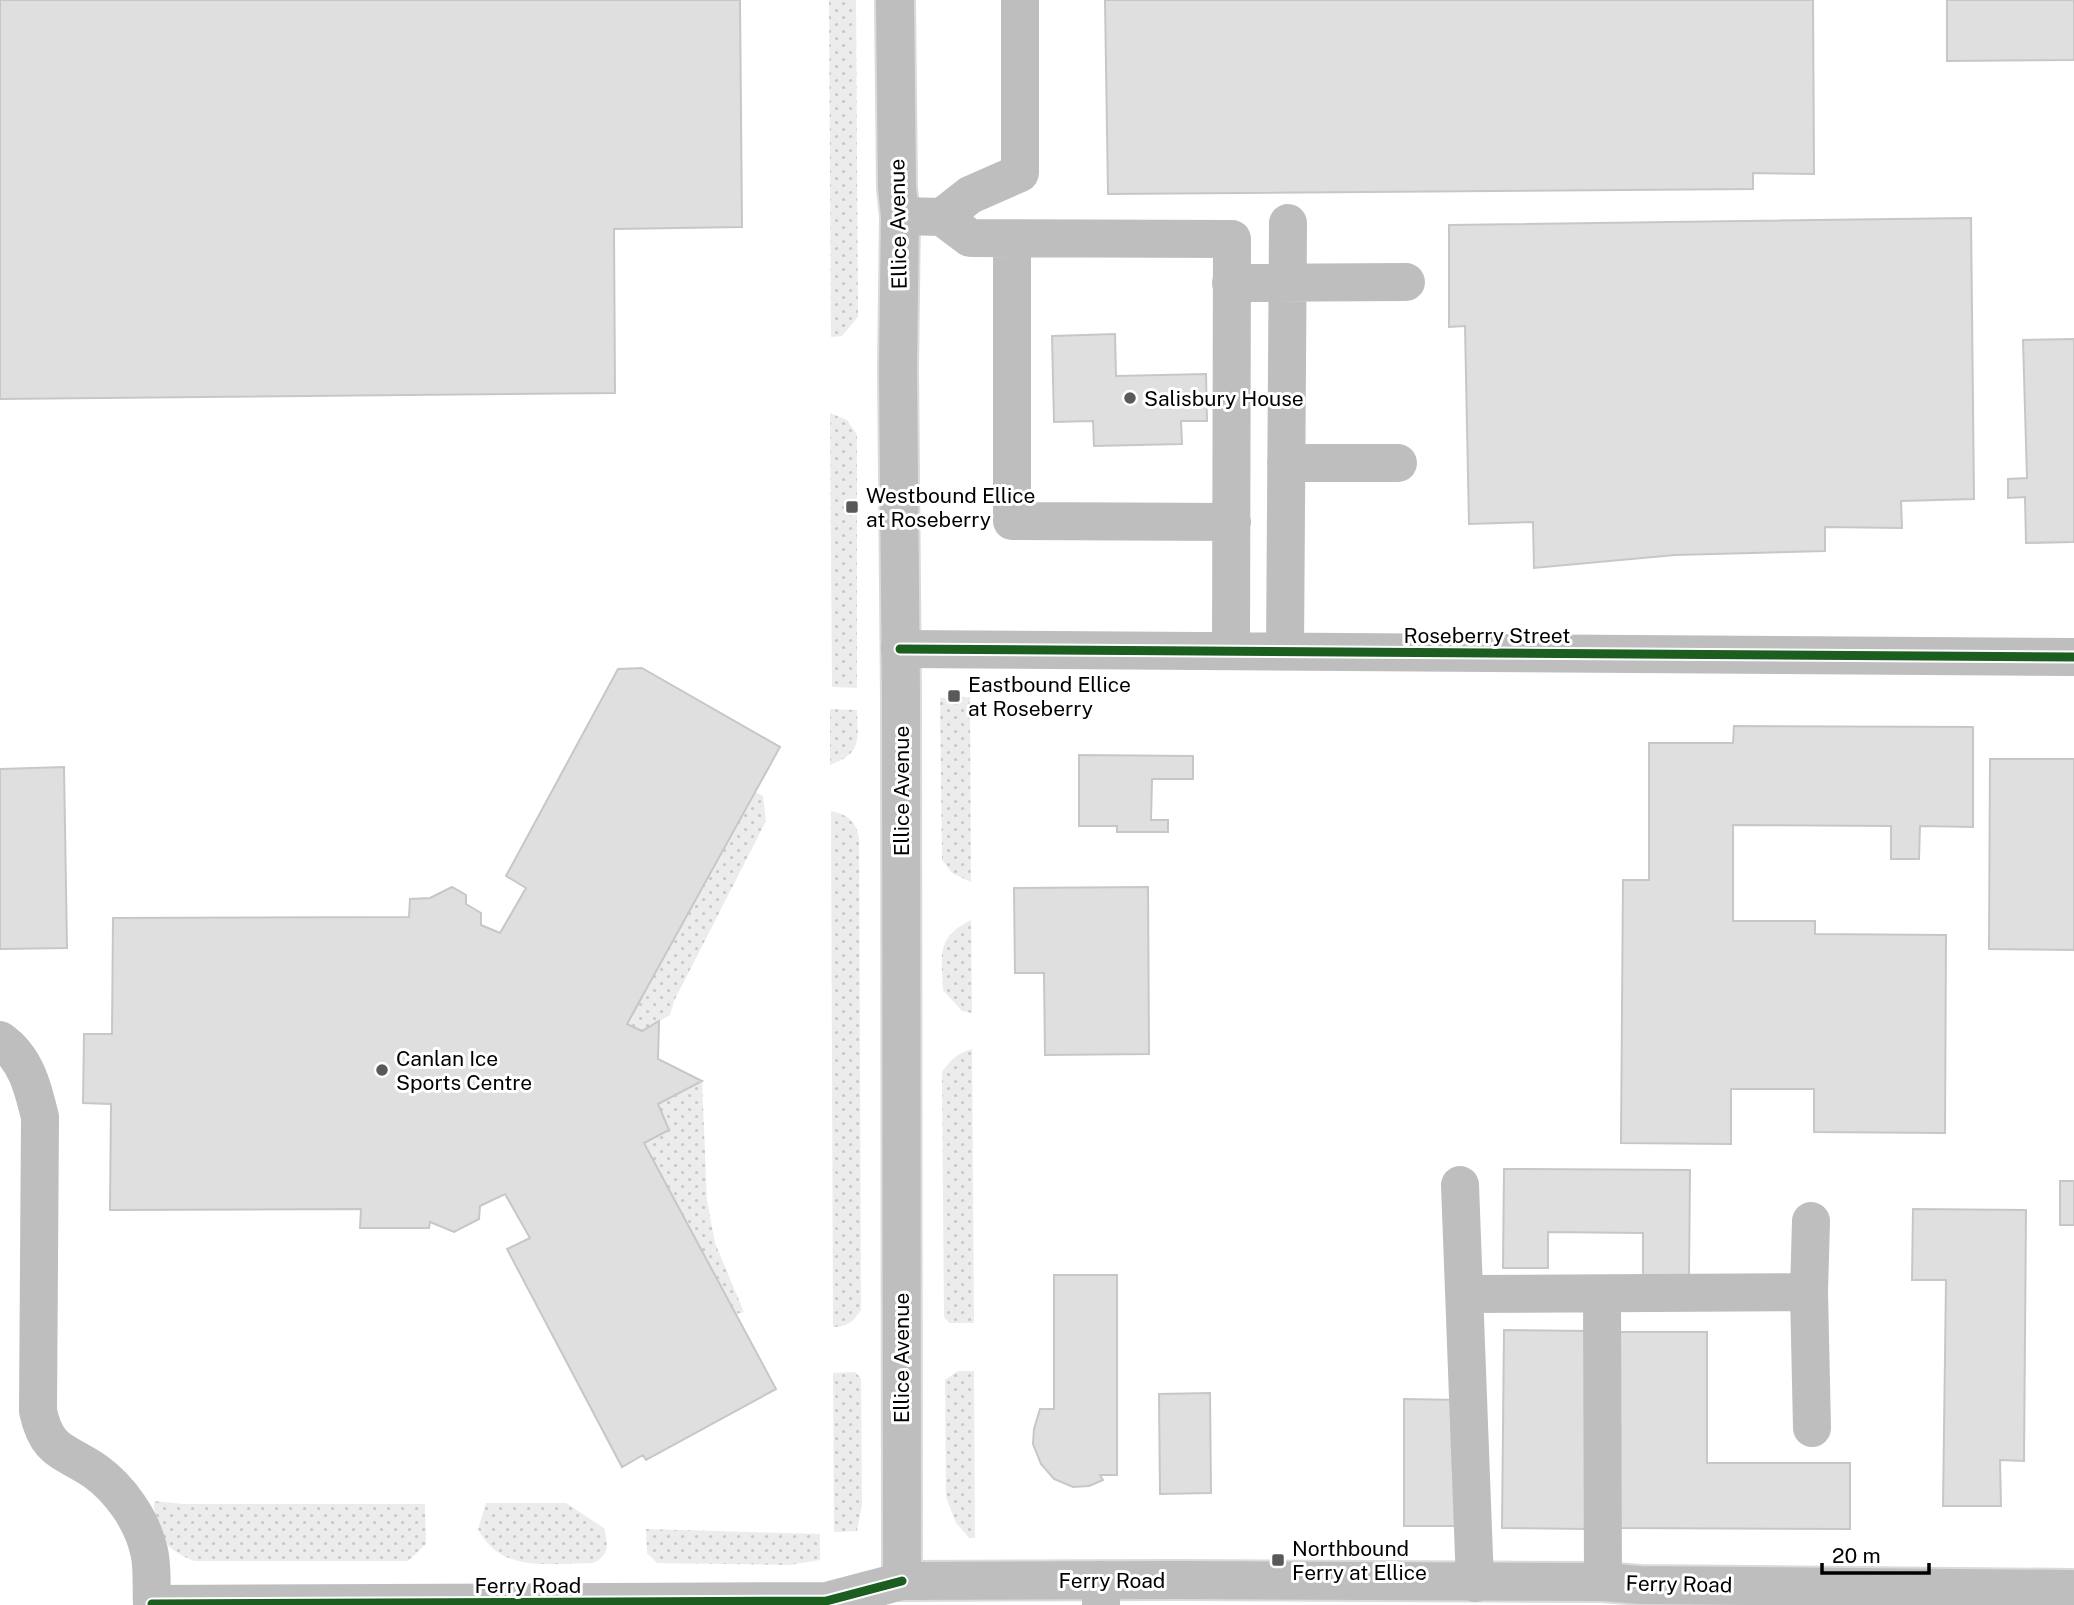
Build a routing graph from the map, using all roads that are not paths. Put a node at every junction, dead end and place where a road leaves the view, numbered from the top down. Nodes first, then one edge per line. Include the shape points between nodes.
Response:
1 (895, 0) edge
2 (1020, 0) edge
3 (900, 216) junction
4 (942, 217) junction
5 (1288, 223) dead end
6 (1013, 239) junction
7 (1406, 282) dead end
8 (1231, 283) junction
9 (1289, 284) junction
10 (1286, 463) junction
11 (1398, 463) dead end
12 (1232, 522) junction
13 (900, 649) junction
14 (1231, 651) junction
15 (1285, 651) junction
16 (2074, 657) edge
17 (0, 1040) edge
18 (1460, 1185) dead end
19 (1811, 1221) dead end
20 (1809, 1292) junction
21 (1465, 1294) junction
22 (1602, 1294) junction
23 (1812, 1428) dead end
24 (902, 1581) junction
25 (1475, 1583) junction
26 (2074, 1589) edge
27 (1627, 1591) edge
28 (1179, 1592) edge
29 (1101, 1593) edge
30 (546, 1604) edge
31 (152, 1605) edge

1 - 3 main road, Ellice Avenue
2 - 4 main road via 1020,173 970,195
3 - 4 main road
3 - 13 main road, Ellice Avenue
4 - 6 main road via 970,239
5 - 9 main road
6 - 8 main road via 1232,239
6 - 12 main road via 1012,521
7 - 9 main road
8 - 9 main road
8 - 12 main road
9 - 10 main road
10 - 11 main road
10 - 15 main road
12 - 14 main road
13 - 14 main road, Roseberry Street
13 - 24 main road, Ellice Avenue
14 - 15 main road, Roseberry Street
15 - 16 main road, Roseberry Street
17 - 31 main road via 21,1059 40,1117 38,1411 43,1432 127,1504 149,1551
18 - 21 main road
19 - 20 main road
20 - 22 main road
20 - 23 main road
21 - 22 main road
21 - 25 main road
22 - 27 main road
24 - 29 main road, Ferry Road
24 - 30 main road, Ferry Road via 826,1601
25 - 27 main road, Ferry Road
25 - 28 main road, Ferry Road
26 - 27 main road, Ferry Road
28 - 29 main road, Ferry Road
30 - 31 main road, Ferry Road

